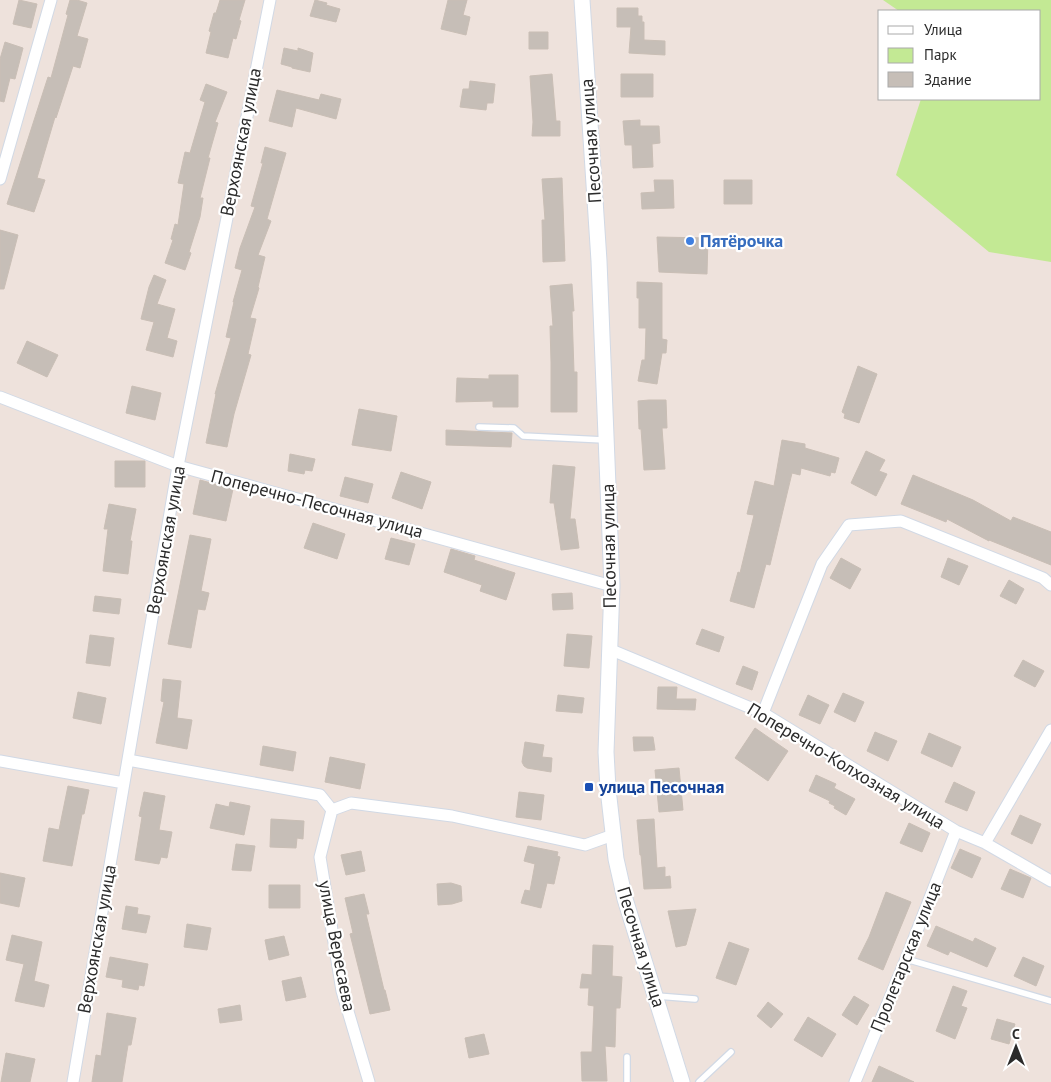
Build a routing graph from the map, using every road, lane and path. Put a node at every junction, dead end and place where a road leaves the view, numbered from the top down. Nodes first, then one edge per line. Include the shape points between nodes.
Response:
1 (51, 0) edge
2 (270, 0) edge
3 (582, 0) edge
4 (0, 179) edge
5 (0, 397) edge
6 (479, 427) dead end
7 (606, 440) junction
8 (178, 466) junction
9 (1051, 585) edge
10 (612, 586) junction
11 (609, 649) junction
12 (763, 713) junction
13 (1051, 730) edge
14 (128, 760) junction
15 (0, 761) edge
16 (124, 783) junction
17 (332, 810) junction
18 (956, 831) junction
19 (612, 835) junction
20 (985, 844) junction
21 (1051, 881) edge
22 (906, 959) junction
23 (655, 996) junction
24 (695, 999) dead end
25 (1051, 1001) edge
26 (731, 1052) dead end
27 (627, 1057) dead end
28 (73, 1082) edge
29 (369, 1082) edge
30 (627, 1082) edge
31 (682, 1082) edge
32 (699, 1082) edge
33 (855, 1082) edge

1 - 4 street
2 - 8 street, Верхоянская улица
3 - 7 main road, Песочная улица via 600,261
5 - 8 street, Поперечно-Песочная улица
6 - 7 lane via 514,428 523,436
7 - 10 main road, Песочная улица
8 - 10 street, Поперечно-Песочная улица
8 - 14 street, Верхоянская улица
9 - 12 street via 1043,578 901,521 849,525 822,564
10 - 11 main road, Песочная улица
11 - 12 street, Поперечно-Колхозная улица
11 - 19 main road, Песочная улица via 606,752
12 - 18 street, Поперечно-Колхозная улица
13 - 20 street
14 - 16 street, Верхоянская улица
14 - 17 street via 320,795
15 - 16 street
16 - 28 street, Верхоянская улица
17 - 19 street via 351,803 452,816 585,845
17 - 29 street, улица Вересаева via 320,857 342,991
18 - 20 street, Поперечно-Колхозная улица
18 - 22 street, Пролетарская улица
19 - 23 main road, Песочная улица via 625,899
20 - 21 street, Поперечно-Колхозная улица
22 - 25 lane
22 - 33 street, Пролетарская улица
23 - 24 lane
23 - 31 main road, Песочная улица
26 - 32 lane
27 - 30 lane

